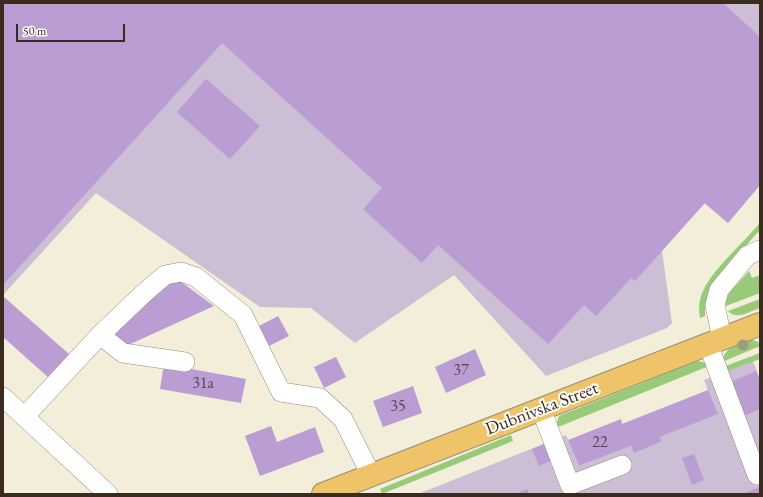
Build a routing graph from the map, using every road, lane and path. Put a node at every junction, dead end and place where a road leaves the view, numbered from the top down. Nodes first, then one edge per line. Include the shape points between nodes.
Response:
1 (760, 250) edge
2 (760, 324) edge
3 (100, 336) junction
4 (715, 342) junction
5 (185, 362) dead end
6 (3, 397) edge
7 (541, 409) junction
8 (24, 417) junction
9 (622, 465) dead end
10 (757, 474) dead end
11 (371, 475) junction
12 (108, 494) edge
13 (323, 494) edge

1 - 4 lane via 746,256 719,290 715,305
2 - 4 main road, Dubnivska Street
3 - 5 lane via 123,353
3 - 8 lane
3 - 11 lane via 165,275 181,272 196,277 243,315 281,392 320,398 343,419
4 - 7 main road, Dubnivska Street
4 - 10 lane
6 - 8 lane
7 - 9 lane via 570,485
7 - 11 main road, Dubnivska Street
8 - 12 lane
11 - 13 main road, Dubnivska Street

